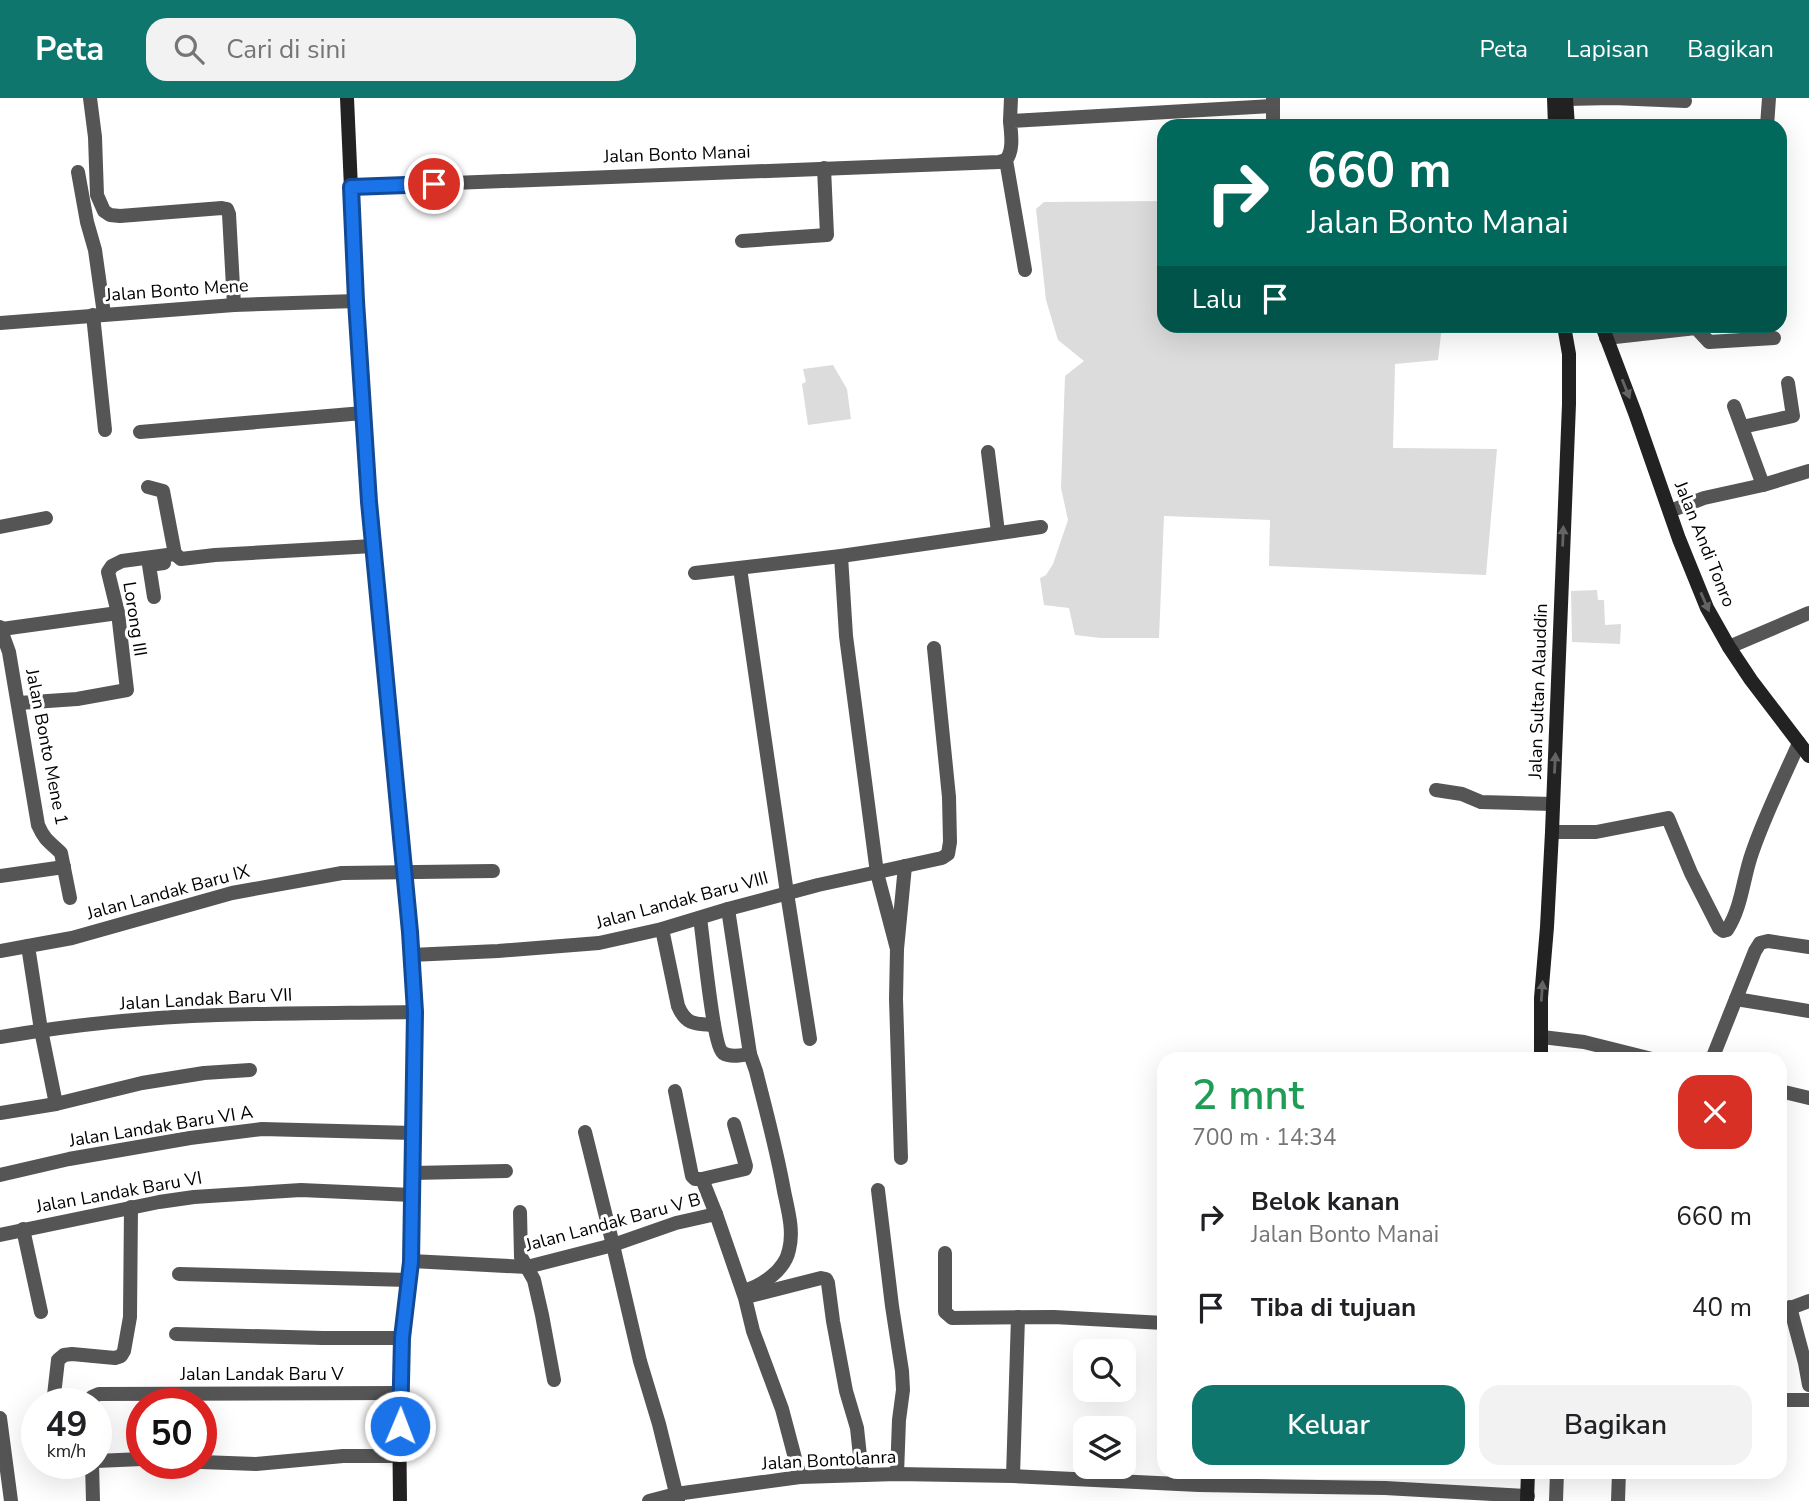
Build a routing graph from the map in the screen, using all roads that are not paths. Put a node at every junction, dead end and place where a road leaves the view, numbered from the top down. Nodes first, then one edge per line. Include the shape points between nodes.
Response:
1 (90, 98) edge
2 (347, 98) edge
3 (1011, 98) edge
4 (1562, 98) edge
5 (1769, 98) edge
6 (1685, 101) dead end
7 (1273, 102) edge
8 (1557, 119) edge
9 (1566, 119) edge
10 (1768, 119) edge
11 (1010, 121) junction
12 (1006, 160) junction
13 (824, 167) junction
14 (78, 172) dead end
15 (351, 187) junction
16 (742, 241) dead end
17 (1025, 270) dead end
18 (356, 301) junction
19 (234, 305) junction
20 (98, 315) junction
21 (0, 323) edge
22 (1565, 333) edge
23 (1575, 333) edge
24 (1604, 333) edge
25 (1701, 333) edge
26 (1774, 338) dead end
27 (1569, 354) junction
28 (1788, 383) dead end
29 (1734, 406) dead end
30 (363, 413) junction
31 (1742, 428) junction
32 (105, 430) dead end
33 (140, 432) dead end
34 (988, 453) dead end
35 (1809, 471) edge
36 (1763, 485) junction
37 (148, 487) dead end
38 (1670, 511) junction
39 (46, 518) dead end
40 (0, 527) edge
41 (1041, 527) dead end
42 (998, 532) junction
43 (373, 546) junction
44 (841, 556) junction
45 (178, 557) junction
46 (740, 568) junction
47 (695, 573) dead end
48 (154, 597) dead end
49 (118, 613) junction
50 (1809, 613) edge
51 (1, 628) edge
52 (1729, 647) junction
53 (934, 648) dead end
54 (19, 704) junction
55 (1799, 743) junction
56 (1809, 756) edge
57 (1436, 790) dead end
58 (1553, 804) junction
59 (1552, 832) junction
60 (905, 866) junction
61 (64, 867) junction
62 (402, 871) junction
63 (493, 871) dead end
64 (877, 873) junction
65 (0, 876) edge
66 (787, 893) junction
67 (70, 898) dead end
68 (728, 909) junction
69 (700, 918) junction
70 (662, 929) junction
71 (28, 946) junction
72 (1809, 947) edge
73 (897, 948) junction
74 (0, 951) edge
75 (411, 955) junction
76 (1736, 999) junction
77 (415, 1012) junction
78 (1809, 1012) edge
79 (714, 1025) junction
80 (41, 1030) junction
81 (0, 1037) edge
82 (1542, 1037) junction
83 (810, 1039) dead end
84 (1541, 1052) edge
85 (1624, 1052) edge
86 (1715, 1052) edge
87 (750, 1054) junction
88 (250, 1070) dead end
89 (675, 1091) dead end
90 (1787, 1093) edge
91 (1809, 1098) edge
92 (56, 1104) junction
93 (0, 1113) edge
94 (734, 1125) dead end
95 (413, 1132) junction
96 (584, 1132) dead end
97 (901, 1158) dead end
98 (506, 1171) dead end
99 (413, 1173) junction
100 (0, 1175) edge
101 (702, 1179) junction
102 (878, 1190) dead end
103 (412, 1195) junction
104 (131, 1208) junction
105 (520, 1212) dead end
106 (716, 1214) junction
107 (23, 1229) junction
108 (0, 1235) edge
109 (613, 1245) junction
110 (945, 1253) dead end
111 (411, 1262) junction
112 (527, 1267) junction
113 (179, 1274) dead end
114 (409, 1280) junction
115 (744, 1295) junction
116 (1809, 1301) edge
117 (1787, 1309) edge
118 (41, 1312) dead end
119 (1787, 1315) edge
120 (1018, 1317) junction
121 (1157, 1323) edge
122 (176, 1334) dead end
123 (402, 1338) junction
124 (554, 1380) dead end
125 (1809, 1385) edge
126 (55, 1388) edge
127 (400, 1392) junction
128 (112, 1394) edge
129 (1787, 1400) edge
130 (1809, 1400) edge
131 (0, 1418) edge
132 (400, 1456) junction
133 (217, 1463) edge
134 (897, 1474) junction
135 (862, 1475) junction
136 (1013, 1476) junction
137 (800, 1477) junction
138 (94, 1479) edge
139 (1528, 1479) edge
140 (1557, 1479) edge
141 (1619, 1479) edge
142 (674, 1498) edge
143 (1527, 1499) edge
144 (11, 1501) edge
145 (93, 1501) edge
146 (400, 1501) edge
147 (649, 1501) edge
148 (1556, 1501) edge
149 (1618, 1501) edge

1 - 19 street via 102,209 120,216 227,209
2 - 15 main road
3 - 11 street
4 - 6 street
4 - 8 main road
4 - 9 main road
5 - 10 street
7 - 11 street
11 - 12 street via 1011,147
12 - 13 street, Jalan Bonto Manai
12 - 17 street
13 - 15 street, Jalan Bonto Manai
13 - 16 street via 827,235
14 - 20 street via 94,250
15 - 18 main road
18 - 19 street, Jalan Bonto Mene
18 - 30 main road
19 - 20 street, Jalan Bonto Mene
20 - 21 street, Jalan Bonto Mene
20 - 32 street
22 - 27 main road, Jalan Sultan Alauddin
23 - 27 main road
24 -> 38 main road, Jalan Andi Tonro
25 - 26 street via 1709,342
58 -> 27 main road, Jalan Sultan Alauddin
28 - 31 street via 1793,416
29 - 31 street
30 - 33 street
30 - 43 main road
31 - 36 street
34 - 42 street
35 - 36 street
36 - 38 street
37 - 45 street via 163,491
38 -> 52 main road, Jalan Andi Tonro via 1707,608
39 - 40 street
41 - 42 street
42 - 44 street
43 - 45 street
43 - 62 main road
44 - 46 street
44 - 64 street via 846,636
45 - 48 street via 172,563 149,565
45 - 49 street, Lorong III via 122,561 112,566 108,572
46 - 47 street
46 - 66 street
49 - 51 street
49 - 54 street, Lorong III via 127,690
50 - 52 street
51 - 54 street, Jalan Bonto Mene 1
52 - 55 main road, Jalan Andi Tonro
53 - 60 street, Jalan Landak Baru VIII via 950,842 942,858
54 - 61 street, Jalan Bonto Mene 1 via 38,825 51,847 61,853
55 - 56 main road, Jalan Andi Tonro
55 - 59 street via 1751,855 1727,930 1719,928 1668,818 1597,832
57 - 58 street via 1462,793 1481,802
58 - 59 main road, Jalan Sultan Alauddin
82 -> 59 main road, Jalan Sultan Alauddin
60 - 64 street, Jalan Landak Baru VIII
60 - 73 street
61 - 65 street
61 - 67 street
62 - 63 street, Jalan Landak Baru IX
62 - 71 street, Jalan Landak Baru IX via 342,873 267,886
62 - 75 main road
64 - 66 street, Jalan Landak Baru VIII
64 - 73 street
66 - 68 street, Jalan Landak Baru VIII
66 - 83 street
68 - 69 street, Jalan Landak Baru VIII
68 - 87 street
69 - 70 street, Jalan Landak Baru VIII
69 - 79 street
70 - 75 street, Jalan Landak Baru VIII via 599,943
70 - 79 street via 682,1016 691,1023
71 - 74 street, Jalan Landak Baru IX
71 - 80 street
72 - 76 street via 1768,940 1760,943
73 - 97 street
75 - 77 main road
76 - 78 street
76 - 86 street
77 - 80 street, Jalan Landak Baru VII via 216,1015
77 - 95 main road
79 - 87 street via 725,1055
80 - 81 street, Jalan Landak Baru VII
80 - 92 street
82 - 84 main road, Jalan Sultan Alauddin
82 - 85 street
87 - 115 street via 782,1177 791,1236 789,1252 779,1269
88 - 92 street via 142,1083
89 - 101 street via 692,1176
90 - 91 street
92 - 93 street
94 - 101 street via 745,1169
95 - 99 main road
95 - 100 street, Jalan Landak Baru VI A via 262,1129 80,1157
96 - 109 street
98 - 99 street
99 - 103 main road
101 - 106 street
102 - 134 street via 902,1371
103 - 104 street, Jalan Landak Baru VI via 301,1190 194,1197
103 - 111 main road
104 - 107 street, Jalan Landak Baru VI
104 - 126 street via 130,1317 124,1351 116,1358 64,1355 58,1360
105 - 112 street via 520,1251
106 - 109 street, Jalan Landak Baru V B
106 - 115 street, Jalan Landak Baru V B
107 - 108 street, Jalan Landak Baru VI
107 - 118 street
109 - 112 street, Jalan Landak Baru V B
109 - 142 street
110 - 120 street via 945,1312 952,1318
111 - 112 street, Jalan Landak Baru V B
111 - 114 main road
112 - 124 street via 534,1280
113 - 114 street
114 - 123 main road
115 - 135 street via 821,1278 828,1283
115 - 137 street, Jalan Landak Baru V B
116 - 117 street
119 - 125 street
120 - 121 street
120 - 136 street
122 - 123 street
123 - 127 main road
127 - 128 street, Jalan Landak Baru V
127 - 132 main road
129 - 130 street
131 - 144 street
132 - 133 street
132 - 146 main road
134 - 135 street, Jalan Bontolanra
134 - 136 street, Jalan Bontolanra
135 - 137 street, Jalan Bontolanra
136 - 143 street, Jalan Bontolanra via 1385,1488
137 - 142 street, Jalan Bontolanra
138 - 145 street
139 - 143 main road
140 - 148 street
141 - 149 street
142 - 147 street, Jalan Bontolanra

